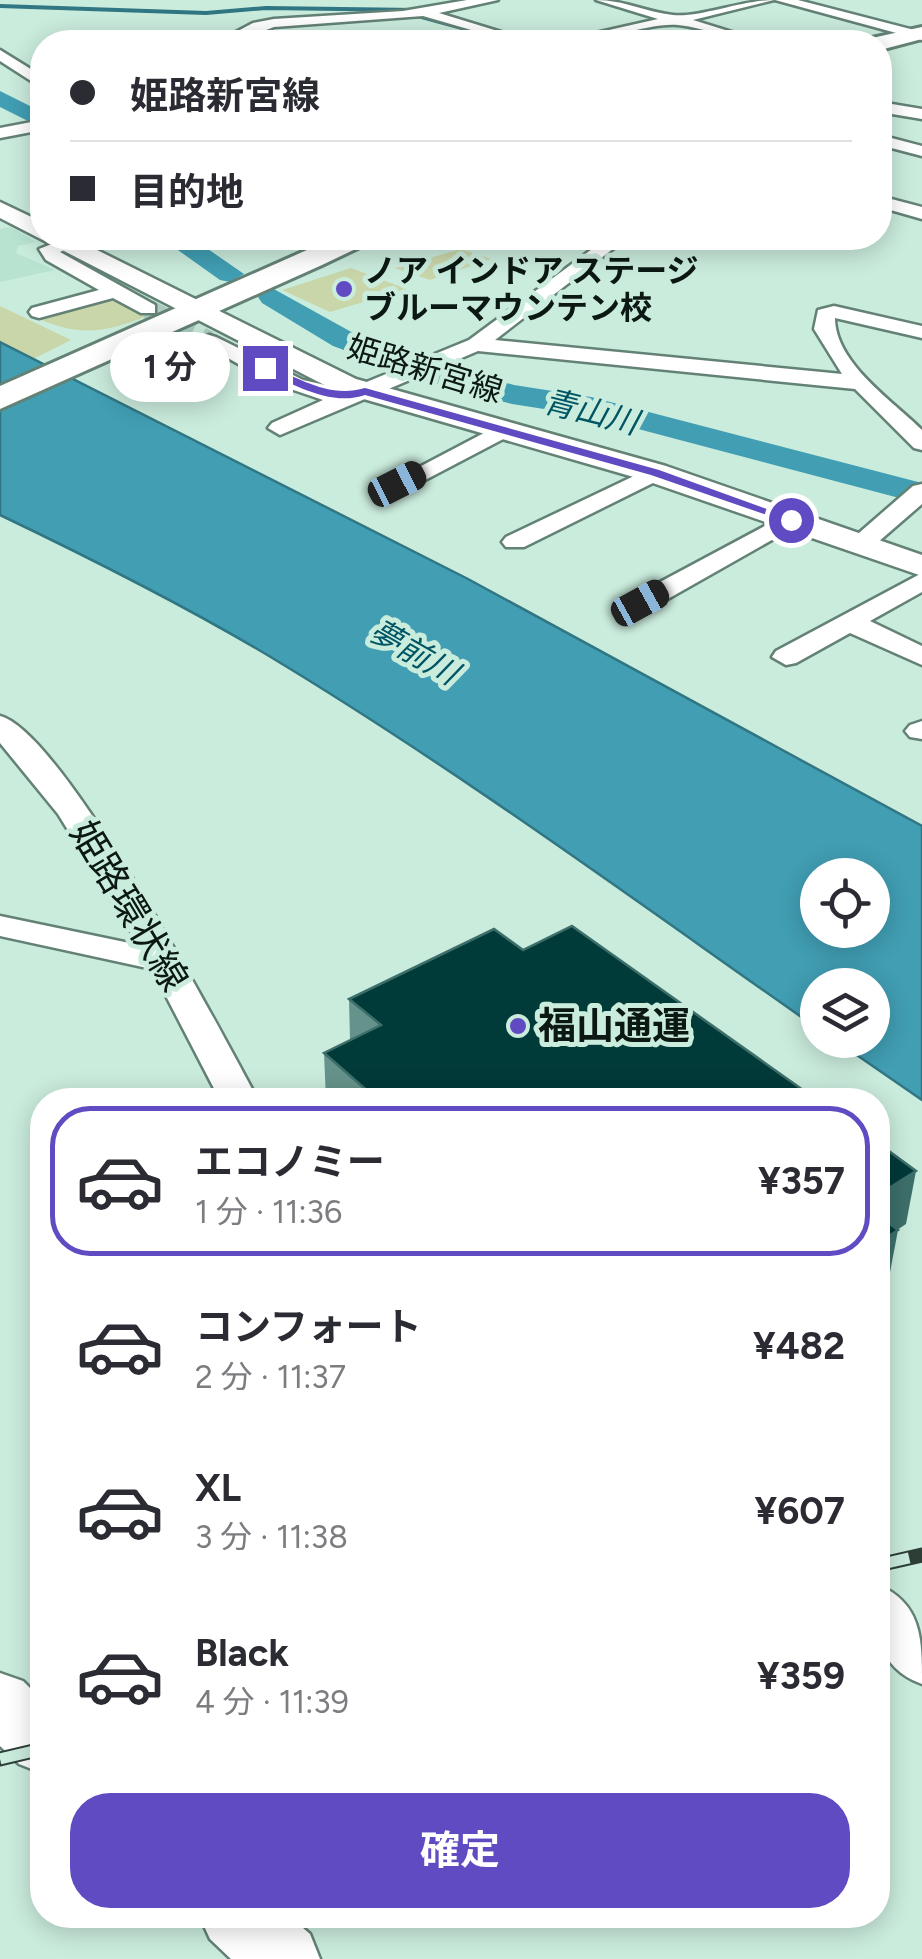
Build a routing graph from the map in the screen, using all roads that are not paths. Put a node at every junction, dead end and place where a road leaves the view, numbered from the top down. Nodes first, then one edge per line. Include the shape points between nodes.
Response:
1 (491, 0) edge
2 (603, 0) edge
3 (767, 0) edge
4 (782, 0) edge
5 (345, 2) edge
6 (412, 13) junction
7 (331, 20) junction
8 (676, 20) junction
9 (250, 30) edge
10 (366, 30) edge
11 (479, 30) edge
12 (630, 30) edge
13 (713, 30) edge
14 (920, 34) edge
15 (892, 40) edge
16 (0, 54) edge
17 (30, 75) edge
18 (892, 108) edge
19 (922, 114) edge
20 (30, 128) edge
21 (0, 133) edge
22 (892, 144) edge
23 (919, 153) edge
24 (892, 160) edge
25 (892, 204) edge
26 (922, 213) edge
27 (4, 214) edge
28 (30, 226) edge
29 (49, 250) edge
30 (76, 250) edge
31 (336, 250) edge
32 (602, 250) edge
33 (116, 291) junction
34 (148, 310) tunnel mouth
35 (39, 312) dead end
36 (205, 327) junction
37 (922, 332) edge
38 (476, 344) junction
39 (117, 352) junction
40 (860, 384) junction
41 (352, 394) junction
42 (0, 400) edge
43 (0, 415) edge
44 (280, 428) dead end
45 (503, 430) junction
46 (922, 443) edge
47 (655, 473) junction
48 (397, 484) dead end
49 (918, 494) edge
50 (791, 520) junction
51 (515, 542) dead end
52 (861, 544) junction
53 (922, 566) edge
54 (922, 581) edge
55 (640, 603) dead end
56 (849, 622) junction
57 (922, 656) edge
58 (786, 657) dead end
59 (0, 725) edge
60 (0, 926) edge
61 (164, 961) junction
62 (233, 1088) edge
63 (890, 1621) edge
64 (922, 1662) edge
65 (0, 1702) edge
66 (30, 1732) edge
67 (249, 1928) edge
68 (284, 1959) edge

1 - 6 street
2 - 8 street
3 - 8 street
4 - 14 street
5 - 6 street
6 - 7 street
6 - 11 street
7 - 9 street
7 - 10 street
8 - 12 street
8 - 13 street
14 - 15 highway
16 - 17 street
18 - 19 street
20 - 21 street
22 - 23 street
23 - 24 street
25 - 26 street
27 - 28 main road
29 - 33 street
30 - 36 main road, 姫路新宮線
31 - 36 highway
32 - 38 street
33 - 34 street
33 - 35 street
36 - 39 highway
36 - 41 main road, 姫路新宮線 via 320,373
37 - 40 street via 825,314 824,333
38 - 40 street
38 - 41 street
39 - 42 highway
39 - 43 highway
40 - 46 street
41 - 44 street
41 - 45 main road, 姫路新宮線
45 - 47 main road, 姫路新宮線
45 - 48 street
47 - 50 main road, 姫路新宮線
47 - 51 street
49 - 52 street
50 - 52 main road, 姫路新宮線
50 - 55 street
52 - 53 main road, 姫路新宮線
54 - 56 street
56 - 57 street
56 - 58 street
59 - 61 street, 姫路環状線 via 69,807
60 - 61 street
61 - 62 street, 姫路環状線
63 - 64 street
65 - 66 main road
67 - 68 main road

